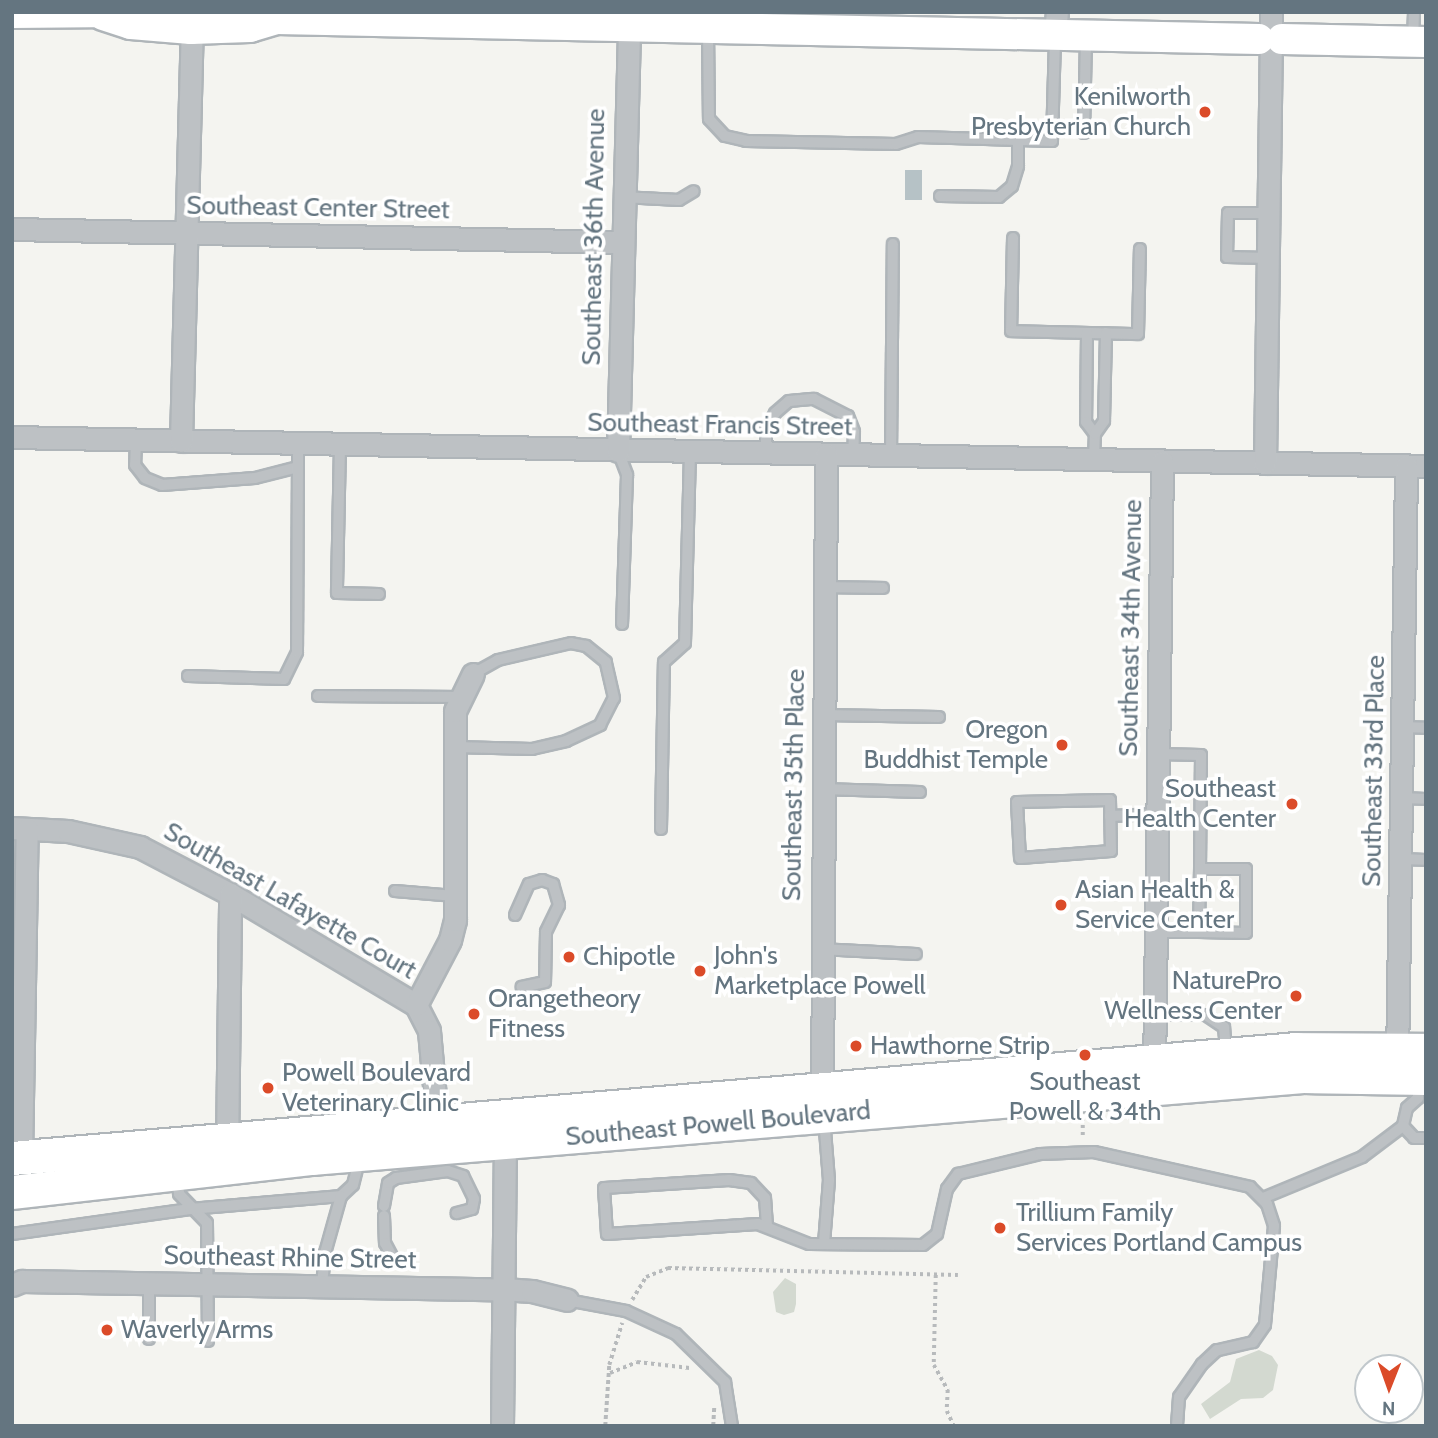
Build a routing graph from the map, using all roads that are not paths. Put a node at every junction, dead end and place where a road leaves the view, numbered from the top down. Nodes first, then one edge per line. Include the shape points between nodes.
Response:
1 (12, 13) edge
2 (25, 13) edge
3 (110, 13) edge
4 (267, 16) edge
5 (336, 16) edge
6 (485, 17) edge
7 (192, 20) edge
8 (1056, 23) edge
9 (629, 24) junction
10 (708, 26) junction
11 (1417, 32) edge
12 (1271, 34) edge
13 (1086, 35) junction
14 (1084, 133) dead end
15 (1017, 140) junction
16 (694, 191) dead end
17 (622, 197) junction
18 (940, 197) dead end
19 (1268, 213) junction
20 (12, 229) edge
21 (186, 233) junction
22 (1013, 238) dead end
23 (622, 242) junction
24 (892, 244) dead end
25 (1140, 249) dead end
26 (1268, 258) junction
27 (1087, 332) junction
28 (1106, 333) junction
29 (1095, 434) junction
30 (12, 437) edge
31 (136, 440) junction
32 (181, 441) junction
33 (298, 444) junction
34 (340, 445) junction
35 (618, 451) junction
36 (690, 453) junction
37 (766, 454) junction
38 (826, 456) junction
39 (853, 456) junction
40 (891, 457) junction
41 (1094, 460) junction
42 (1161, 462) junction
43 (1265, 463) junction
44 (1416, 466) edge
45 (298, 467) junction
46 (824, 587) junction
47 (883, 589) dead end
48 (379, 594) dead end
49 (622, 624) dead end
50 (473, 674) joint
51 (188, 676) dead end
52 (318, 696) dead end
53 (461, 697) junction
54 (823, 715) junction
55 (939, 717) dead end
56 (1402, 727) junction
57 (1426, 728) edge
58 (455, 747) junction
59 (1158, 754) junction
60 (822, 789) junction
61 (920, 792) dead end
62 (1401, 798) junction
63 (1426, 799) edge
64 (1157, 814) junction
65 (1110, 816) junction
66 (20, 828) edge
67 (661, 829) dead end
68 (1401, 859) junction
69 (1426, 860) edge
70 (1200, 869) junction
71 (395, 891) dead end
72 (230, 894) junction
73 (455, 896) junction
74 (515, 915) dead end
75 (1154, 932) junction
76 (1199, 932) junction
77 (820, 949) junction
78 (916, 954) dead end
79 (522, 987) dead end
80 (416, 1004) junction
81 (1152, 1014) junction
82 (1226, 1055) junction
83 (1416, 1073) edge
84 (1154, 1075) junction
85 (823, 1102) junction
86 (546, 1111) junction
87 (437, 1119) junction
88 (1403, 1126) junction
89 (1426, 1138) edge
90 (505, 1142) junction
91 (415, 1149) junction
92 (227, 1151) junction
93 (360, 1154) junction
94 (17, 1158) edge
95 (176, 1172) junction
96 (12, 1192) edge
97 (341, 1196) junction
98 (1263, 1198) junction
99 (190, 1209) junction
100 (457, 1213) dead end
101 (767, 1226) junction
102 (12, 1234) edge
103 (824, 1244) junction
104 (393, 1256) dead end
105 (149, 1283) junction
106 (207, 1284) junction
107 (12, 1285) edge
108 (321, 1286) junction
109 (503, 1289) junction
110 (567, 1300) joint
111 (149, 1339) dead end
112 (208, 1341) dead end
113 (502, 1426) edge
114 (732, 1426) edge
115 (1177, 1426) edge

1 - 2 street
2 - 3 street
3 - 7 street via 131,24
4 - 5 street
4 - 7 street via 250,27
5 - 6 street
6 - 9 street
7 - 21 street
8 - 10 street
8 - 13 street
8 - 15 lane via 1052,141
9 - 10 street
9 - 17 street, Southeast 36th Avenue
10 - 15 lane via 707,112 720,131 733,139 896,144 918,137
11 - 12 street
12 - 13 street
12 - 19 street
13 - 14 lane
15 - 18 lane via 1018,166 1012,186 999,197
16 - 17 lane via 679,200
17 - 23 street, Southeast 36th Avenue
19 - 26 street
19 - 26 lane via 1228,212 1227,257
20 - 21 street, Southeast Center Street
21 - 23 street, Southeast Center Street
21 - 32 street
22 - 27 lane via 1011,331
23 - 35 street, Southeast 36th Avenue
24 - 40 lane
25 - 28 lane via 1138,334
26 - 43 street
27 - 28 lane
27 - 29 lane via 1086,422
28 - 29 lane via 1104,421
29 - 41 lane
30 - 31 street, Southeast Francis Street
31 - 32 street, Southeast Francis Street
31 - 45 lane via 135,465 145,478 162,485 255,478
32 - 33 street, Southeast Francis Street
33 - 34 street, Southeast Francis Street
33 - 45 lane
34 - 35 street, Southeast Francis Street
34 - 48 lane via 337,593
35 - 36 street, Southeast Francis Street
35 - 49 lane via 626,475
36 - 37 street, Southeast Francis Street
36 - 67 lane via 685,643 664,662
37 - 38 street, Southeast Francis Street
37 - 39 lane via 766,430 775,413 789,401 814,399 848,416 854,432
38 - 39 street, Southeast Francis Street
38 - 46 street, Southeast 35th Place
39 - 40 street, Southeast Francis Street
40 - 41 street, Southeast Francis Street
41 - 42 street, Southeast Francis Street
42 - 43 street, Southeast Francis Street
42 - 59 street, Southeast 34th Avenue
43 - 44 street, Southeast Francis Street
44 - 56 street, Southeast 33rd Place
45 - 51 lane via 297,652 284,679
46 - 47 lane
46 - 54 street, Southeast 35th Place
50 - 53 street
50 - 58 lane via 498,660 571,643 586,646 606,662 614,698 600,725 549,747
52 - 53 lane
53 - 58 street via 455,711
54 - 55 lane
54 - 60 street, Southeast 35th Place
56 - 57 lane
56 - 62 street, Southeast 33rd Place
58 - 73 street
59 - 64 street, Southeast 34th Avenue
59 - 70 lane via 1201,755
60 - 61 lane
60 - 77 street, Southeast 35th Place
62 - 63 lane
62 - 68 street, Southeast 33rd Place
64 - 65 lane
64 - 75 street, Southeast 34th Avenue
65 - 65 lane via 1110,800 1017,802 1020,858 1111,851
66 - 72 street, Southeast Lafayette Court via 99,835 140,847
66 - 94 street
68 - 69 lane
68 - 83 street, Southeast 33rd Place
70 - 76 lane
70 - 76 lane via 1246,870 1246,933
71 - 73 lane
72 - 80 street, Southeast Lafayette Court
72 - 92 street
73 - 80 street via 450,940
74 - 79 lane via 529,884 542,880 553,884 559,905 546,932 545,982
75 - 76 lane
75 - 81 street, Southeast 34th Avenue
77 - 78 lane
77 - 85 street, Southeast 35th Place
80 - 87 street via 429,1031
81 - 82 lane via 1206,1015 1224,1027
81 - 84 street, Southeast 34th Avenue
82 - 83 main road, Southeast Powell Boulevard via 1338,1047
82 - 84 main road, Southeast Powell Boulevard
83 - 84 main road, Southeast Powell Boulevard
83 - 88 lane
84 - 85 main road, Southeast Powell Boulevard
84 - 85 main road, Southeast Powell Boulevard via 1083,1095
85 - 86 main road, Southeast Powell Boulevard
85 - 90 main road, Southeast Powell Boulevard
85 - 103 lane via 829,1180
86 - 87 main road, Southeast Powell Boulevard
86 - 90 main road
87 - 91 main road
87 - 92 main road, Southeast Powell Boulevard
88 - 89 lane via 1407,1134
88 - 98 lane via 1363,1157
90 - 91 main road, Southeast Powell Boulevard
90 - 109 street
91 - 93 main road, Southeast Powell Boulevard
92 - 93 main road, Southeast Powell Boulevard
92 - 94 main road, Southeast Powell Boulevard
92 - 95 main road, Southeast Powell Boulevard
93 - 97 lane via 353,1185
95 - 96 main road, Southeast Powell Boulevard
95 - 99 lane via 179,1194
97 - 99 lane
97 - 108 lane
98 - 103 lane via 1250,1187 1083,1151 1040,1154 958,1174 947,1189 937,1234 923,1245
98 - 115 lane via 1274,1226 1265,1325 1253,1342 1217,1350 1202,1364 1179,1397
99 - 102 lane
99 - 106 lane via 206,1223
100 - 104 lane via 472,1209 474,1199 463,1176 448,1171 396,1178 388,1184 384,1211 385,1243
101 - 101 lane via 765,1198 751,1183 729,1180 604,1188 607,1234
101 - 103 lane via 809,1244
105 - 106 street, Southeast Rhine Street
105 - 107 street, Southeast Rhine Street via 22,1281
105 - 111 lane
106 - 108 street, Southeast Rhine Street
106 - 112 lane
108 - 109 street, Southeast Rhine Street
109 - 110 street, Southeast Rhine Street via 532,1290
109 - 113 street
110 - 114 lane via 626,1311 676,1334 725,1381

